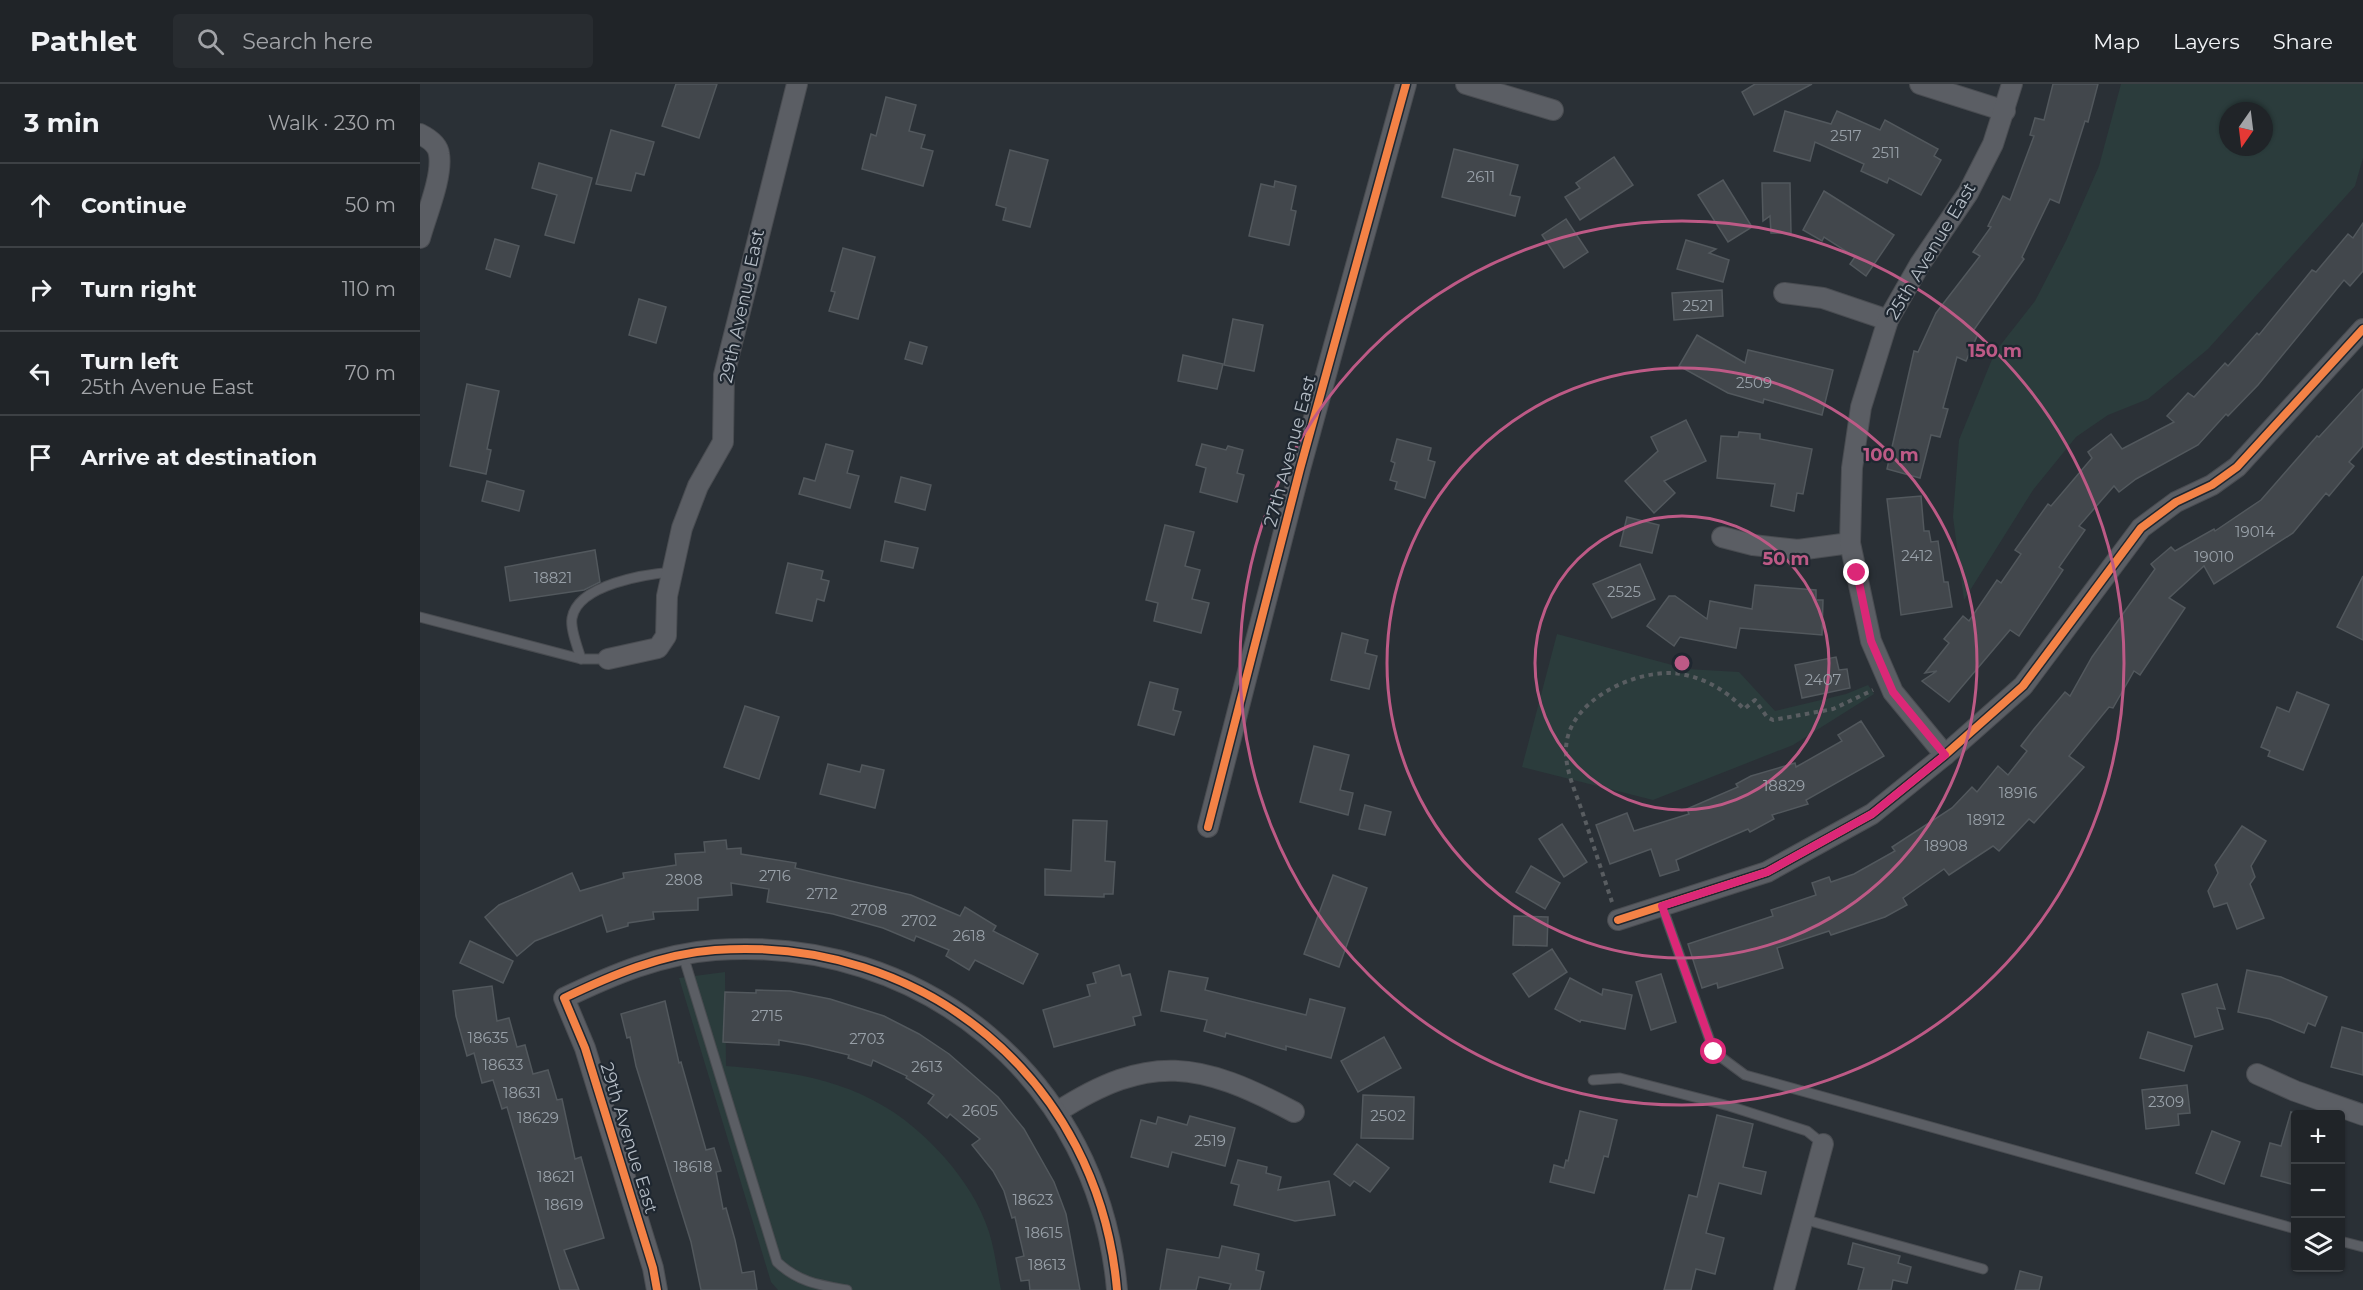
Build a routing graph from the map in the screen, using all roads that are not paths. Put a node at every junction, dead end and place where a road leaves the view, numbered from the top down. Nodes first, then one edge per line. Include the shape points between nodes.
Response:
1 (797, 84) edge
2 (1406, 84) edge
3 (1466, 84) edge
4 (1920, 84) edge
5 (2012, 84) edge
6 (1553, 110) dead end
7 (2005, 111) junction
8 (420, 134) edge
9 (420, 238) edge
10 (1784, 293) dead end
11 (1888, 320) junction
12 (2363, 329) edge
13 (1722, 537) dead end
14 (1850, 543) junction
15 (673, 572) junction
16 (420, 617) edge
17 (581, 659) junction
18 (608, 659) joint
19 (1945, 755) junction
20 (1208, 827) dead end
21 (1662, 906) junction
22 (1618, 920) road end
23 (684, 955) junction
24 (2257, 1074) dead end
25 (1593, 1080) dead end
26 (1057, 1112) junction
27 (1294, 1112) dead end
28 (2363, 1115) edge
29 (1823, 1144) joint
30 (1803, 1219) junction
31 (2291, 1228) edge
32 (2345, 1242) edge
33 (2363, 1247) edge
34 (1983, 1269) dead end
35 (657, 1290) edge
36 (847, 1290) edge
37 (1117, 1290) edge
38 (1784, 1290) edge

1 - 15 street, 29th Avenue East via 724,375 723,442 698,486 682,528
2 - 20 street, 27th Avenue East
3 - 6 street
4 - 7 street
5 - 7 street, 25th Avenue East
7 - 11 street, 25th Avenue East via 1968,193
8 - 9 street via 435,145 439,169
10 - 11 street via 1823,298
11 - 14 street, 25th Avenue East via 1861,407 1852,468
12 - 19 street via 2237,467 2212,485 2176,502 2141,528 2023,686
13 - 14 street via 1798,550
14 - 19 street, 25th Avenue East via 1871,641 1893,692
15 - 17 lane via 639,574 613,583 579,604 572,619
15 - 18 street, 29th Avenue East via 667,596 666,636 658,648
16 - 17 lane
17 - 18 lane
19 - 21 street via 1872,814 1767,872
21 - 22 street
21 - 31 lane via 1714,1052 1744,1076
23 - 26 street via 764,948 808,952 882,972 926,993 982,1030 1017,1063
23 - 35 street, 29th Avenue East via 626,971 564,998 585,1048
23 - 36 lane via 777,1262 792,1276 811,1284
24 - 28 street
25 - 29 lane via 1620,1078 1730,1106 1807,1131
26 - 27 street via 1112,1081 1167,1071 1223,1078
26 - 37 street via 1085,1162 1099,1198
29 - 30 street
30 - 34 lane
30 - 38 street
32 - 33 lane

